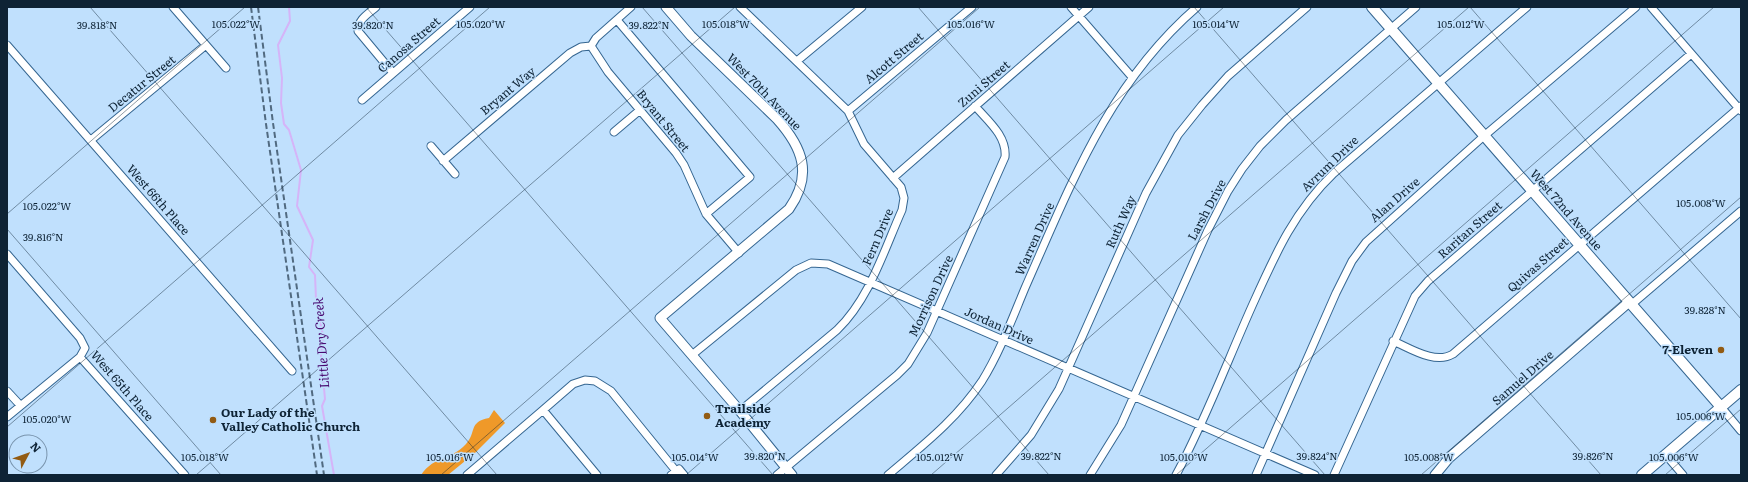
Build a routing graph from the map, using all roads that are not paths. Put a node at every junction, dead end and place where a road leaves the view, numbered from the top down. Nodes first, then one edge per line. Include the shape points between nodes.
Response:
1 (173, 7) edge
2 (376, 7) edge
3 (470, 7) edge
4 (631, 7) edge
5 (666, 7) edge
6 (862, 7) edge
7 (972, 7) edge
8 (1071, 7) edge
9 (1089, 7) edge
10 (1197, 7) edge
11 (1307, 7) edge
12 (1372, 7) edge
13 (1416, 7) edge
14 (1527, 7) edge
15 (1636, 7) edge
16 (1651, 7) edge
17 (745, 9) edge
18 (1079, 16) junction
19 (617, 20) junction
20 (1391, 28) junction
21 (7, 45) edge
22 (206, 45) junction
23 (591, 46) junction
24 (1691, 54) junction
25 (796, 61) junction
26 (226, 68) dead end
27 (393, 73) junction
28 (1132, 77) junction
29 (1438, 83) junction
30 (362, 100) dead end
31 (975, 106) junction
32 (1740, 108) edge
33 (640, 110) junction
34 (848, 111) junction
35 (614, 132) dead end
36 (1484, 136) junction
37 (91, 140) junction
38 (431, 146) dead end
39 (443, 161) junction
40 (455, 174) dead end
41 (893, 178) junction
42 (1532, 191) junction
43 (1741, 211) edge
44 (706, 214) junction
45 (1578, 244) junction
46 (739, 253) junction
47 (7, 254) edge
48 (870, 282) junction
49 (1630, 303) junction
50 (937, 311) junction
51 (1003, 339) junction
52 (1394, 341) junction
53 (692, 355) junction
54 (80, 357) junction
55 (1068, 368) junction
56 (292, 371) dead end
57 (1741, 390) edge
58 (7, 391) edge
59 (1134, 397) junction
60 (20, 405) junction
61 (1721, 408) junction
62 (542, 410) junction
63 (740, 411) junction
64 (7, 417) edge
65 (1200, 426) junction
66 (1741, 431) edge
67 (1265, 454) junction
68 (1666, 455) junction
69 (786, 467) junction
70 (675, 472) edge
71 (185, 475) edge
72 (467, 475) edge
73 (598, 475) edge
74 (684, 475) edge
75 (777, 475) edge
76 (792, 475) edge
77 (888, 475) edge
78 (996, 475) edge
79 (1090, 475) edge
80 (1176, 475) edge
81 (1256, 475) edge
82 (1315, 475) edge
83 (1334, 475) edge
84 (1435, 475) edge
85 (1642, 475) edge
86 (1683, 475) edge

1 - 22 street
2 - 27 street via 361,20 358,25 359,34
3 - 27 street, Canosa Street
4 - 19 street
5 - 46 street, West 70th Avenue via 691,36 781,124 794,139 800,153 803,173 793,204
6 - 25 street
7 - 34 street, Alcott Street
8 - 18 street
9 - 18 street, Zuni Street
10 - 28 street, Warren Drive via 1155,48
11 - 55 street, Ruth Way via 1228,76 1178,135 1146,193
12 - 20 main road, West 72nd Avenue
13 - 20 street, Larsh Drive
14 - 29 street, Avrum Drive
15 - 36 street, Alan Drive
16 - 24 street
17 - 25 street, Fern Drive
18 - 28 street
18 - 31 street, Zuni Street
19 - 23 street
19 - 44 street via 750,177
20 - 29 main road, West 72nd Avenue
20 - 59 street, Larsh Drive via 1286,120 1242,169 1208,230
21 - 37 street, West 66th Place
22 - 26 street
22 - 37 street, Decatur Street
23 - 33 street, Bryant Street via 608,72
23 - 39 street, Bryant Way via 581,47 570,53
24 - 32 street
24 - 42 street, Raritan Street
25 - 34 street, Fern Drive
27 - 30 street, Canosa Street
28 - 51 street, Warren Drive via 1082,159
29 - 36 main road, West 72nd Avenue
29 - 65 street, Avrum Drive via 1334,172 1297,214 1276,254
31 - 41 street, Zuni Street
31 - 50 street, Morrison Drive via 1002,139 1005,157
32 - 45 street, Quivas Street
33 - 35 street
33 - 44 street, Bryant Street via 665,138 684,165
34 - 41 street, Fern Drive via 864,144
36 - 42 main road, West 72nd Avenue
36 - 67 street, Alan Drive via 1376,232 1359,251 1336,293
37 - 56 street, West 66th Place
38 - 39 street
39 - 40 street
41 - 48 street, Fern Drive via 903,193 903,203
42 - 45 main road, West 72nd Avenue
42 - 52 street, Raritan Street via 1422,287 1411,302
43 - 49 street, Samuel Drive
44 - 46 street, Bryant Street
45 - 49 main road, West 72nd Avenue
45 - 52 street, Quivas Street via 1449,356 1431,357
46 - 53 street, West 70th Avenue via 660,318
47 - 54 street, West 65th Place via 80,338 85,348
48 - 50 street, Jordan Drive
48 - 53 street, Jordan Drive via 828,264 811,263 801,267
48 - 63 street, Fern Drive via 858,305 843,324
49 - 61 main road, West 72nd Avenue
49 - 84 street, Samuel Drive via 1449,458
50 - 51 street, Jordan Drive
50 - 69 street, Morrison Drive via 919,347 904,369
51 - 55 street, Jordan Drive
51 - 77 street, Warren Drive via 988,370 968,400 939,432
52 - 83 street, Raritan Street
53 - 63 street
54 - 60 street
54 - 71 street, West 65th Place
55 - 59 street, Jordan Drive
55 - 78 street, Ruth Way via 1059,389 1037,425 1021,448
57 - 61 main road
58 - 60 street
59 - 65 street, Jordan Drive
59 - 79 street, Larsh Drive via 1112,442
60 - 64 street
61 - 66 street, West 72nd Avenue
61 - 68 main road
62 - 70 street via 573,384 585,380 595,381 611,391
62 - 72 street
62 - 73 street
63 - 69 street
65 - 67 street, Jordan Drive
65 - 80 street, Avrum Drive
67 - 81 street, Alan Drive
67 - 82 street, Jordan Drive
68 - 85 main road
68 - 86 street
69 - 75 street, Morrison Drive
69 - 76 street
70 - 74 street

